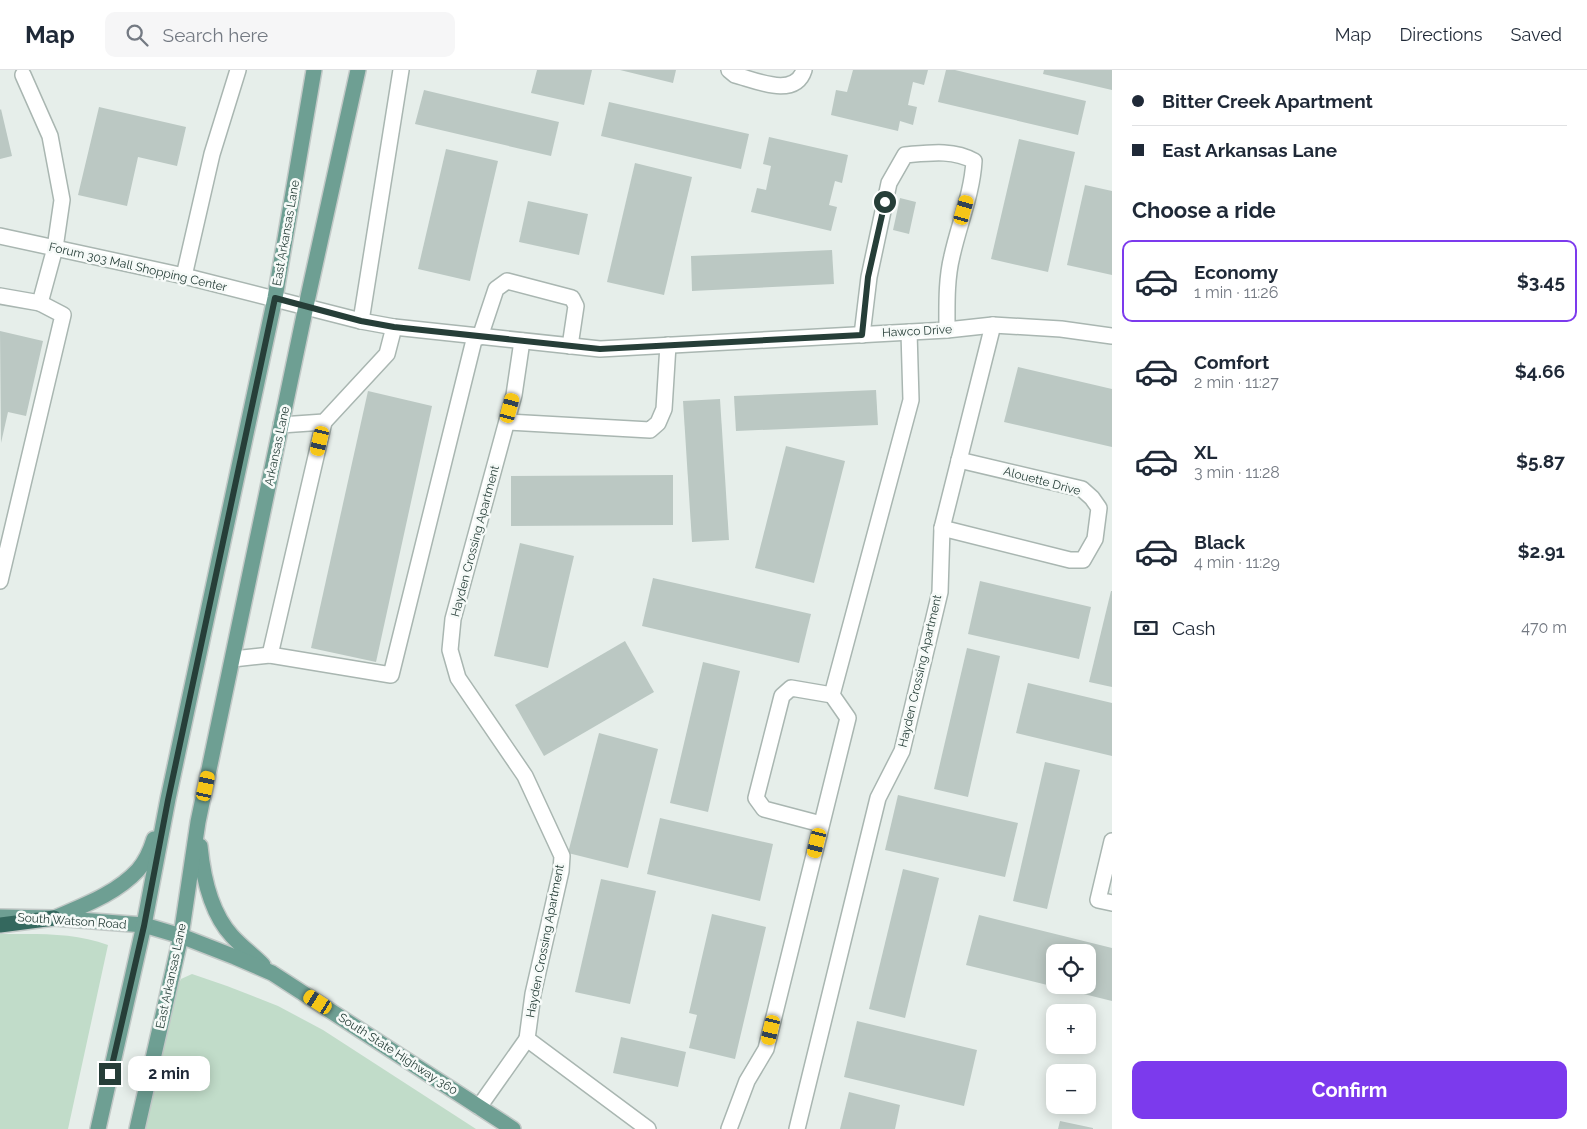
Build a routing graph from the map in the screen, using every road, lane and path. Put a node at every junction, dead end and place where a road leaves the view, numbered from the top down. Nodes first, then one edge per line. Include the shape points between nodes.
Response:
1 (238, 70) edge
2 (314, 70) edge
3 (358, 70) edge
4 (401, 70) edge
5 (729, 70) edge
6 (804, 70) edge
7 (23, 75) dead end
8 (0, 236) edge
9 (55, 248) junction
10 (184, 276) junction
11 (0, 296) edge
12 (275, 298) junction
13 (40, 303) junction
14 (306, 306) junction
15 (361, 321) junction
16 (993, 325) junction
17 (394, 327) junction
18 (947, 330) junction
19 (909, 332) junction
20 (862, 335) junction
21 (477, 336) junction
22 (1112, 336) edge
23 (522, 342) junction
24 (668, 345) junction
25 (570, 346) junction
26 (324, 422) junction
27 (507, 422) junction
28 (281, 425) junction
29 (959, 460) junction
30 (942, 528) junction
31 (0, 581) edge
32 (270, 654) junction
33 (233, 659) junction
34 (832, 695) junction
35 (168, 800) junction
36 (198, 822) junction
37 (821, 824) junction
38 (1112, 841) edge
39 (1112, 903) edge
40 (0, 917) edge
41 (54, 918) junction
42 (0, 925) edge
43 (144, 926) junction
44 (180, 936) junction
45 (272, 973) junction
46 (527, 1039) junction
47 (479, 1107) junction
48 (98, 1129) edge
49 (137, 1129) edge
50 (513, 1129) edge
51 (648, 1129) edge
52 (729, 1129) edge
53 (797, 1129) edge

1 - 10 street via 212,154
2 - 12 main road, East Arkansas Lane
3 - 14 main road, Arkansas Lane
4 - 15 street
5 - 6 street via 781,87 791,85
7 - 9 street via 50,136 62,200
8 - 9 street, Forum 303 Mall Shopping Center
9 - 10 street, Forum 303 Mall Shopping Center
9 - 13 street
10 - 12 street, Forum 303 Mall Shopping Center
11 - 13 street
12 - 14 street, Hawco Drive
12 - 35 main road, East Arkansas Lane
13 - 31 street via 63,315
14 - 15 street, Hawco Drive
14 - 28 main road, Arkansas Lane
15 - 17 street, Hawco Drive
16 - 18 street, Hawco Drive
16 - 22 street, Hawco Drive
16 - 29 street, Hayden Crossing Apartment
17 - 21 street, Hawco Drive
17 - 26 street via 387,354
18 - 19 street, Hawco Drive
18 - 20 street via 951,257 973,179 974,161 964,155 938,152 905,155 889,183 868,277
19 - 20 street, Hawco Drive
19 - 34 street via 911,400
20 - 24 street, Hawco Drive
21 - 23 street, Hawco Drive
21 - 25 street via 496,289 507,281 572,298 576,306
21 - 32 street via 391,675
23 - 25 street, Hawco Drive
23 - 27 street, Hayden Crossing Apartment
24 - 25 street, Hawco Drive via 600,349
24 - 27 street via 664,409 658,423 650,430
26 - 28 street
26 - 32 street
27 - 46 street, Hayden Crossing Apartment via 453,618 450,650 458,678 525,776 562,856 533,994
28 - 33 main road, Arkansas Lane
29 - 30 street, Hayden Crossing Apartment
29 - 30 street, Alouette Drive via 1082,489 1099,508 1097,532 1083,560 1070,560
30 - 53 street, Hayden Crossing Apartment via 940,592 902,751 878,798
32 - 33 street
33 - 36 main road, Arkansas Lane
34 - 37 street via 848,718
34 - 37 street via 791,688 782,696 756,798 764,809
35 - 41 main road via 150,851 138,870 107,894
35 - 43 main road, East Arkansas Lane
36 - 44 main road, East Arkansas Lane
36 - 45 main road via 202,868 218,913 231,935
37 - 52 street via 766,1049 747,1081
38 - 39 street via 1098,900
40 - 41 main road, South Watson Road
41 - 42 highway
41 - 43 main road, South Watson Road
43 - 44 main road, South State Highway 360
43 - 48 main road, East Arkansas Lane
44 - 45 main road, South State Highway 360
44 - 49 main road, East Arkansas Lane
45 - 47 main road, South State Highway 360
46 - 47 street
46 - 51 street
47 - 50 main road, South State Highway 360

